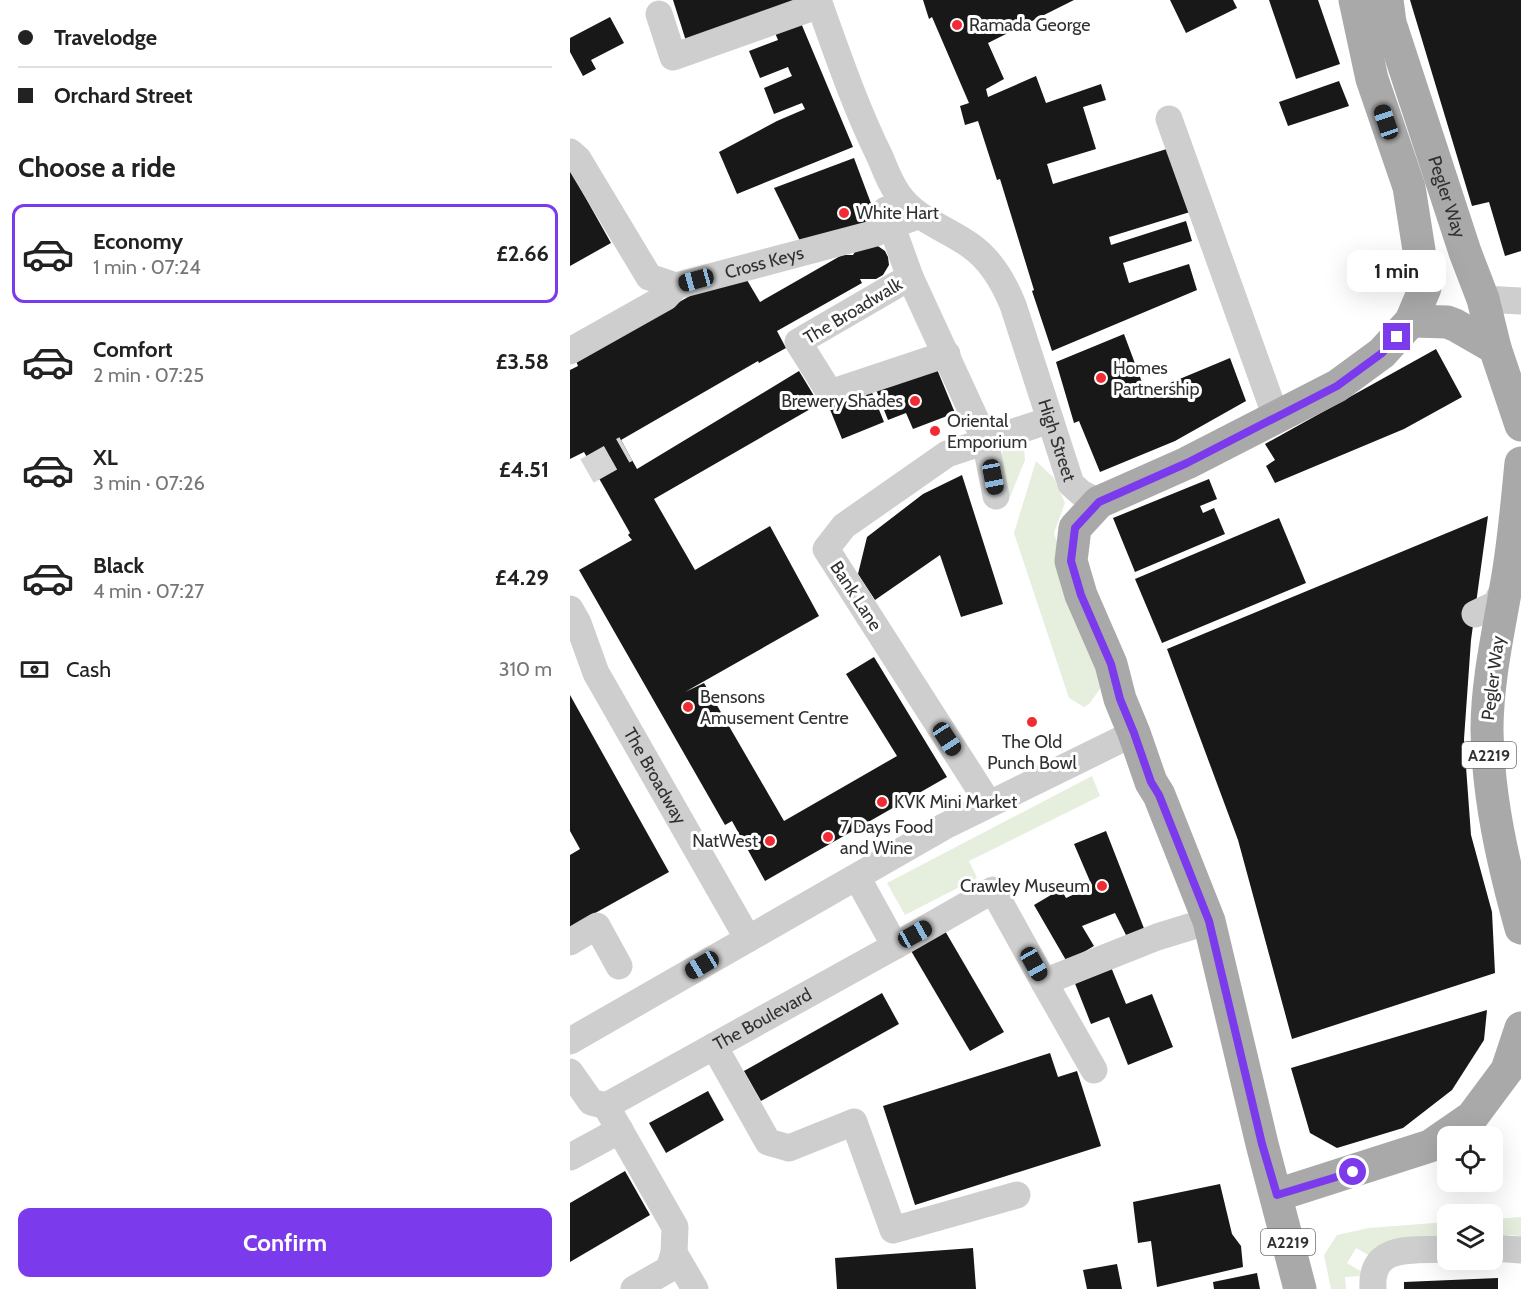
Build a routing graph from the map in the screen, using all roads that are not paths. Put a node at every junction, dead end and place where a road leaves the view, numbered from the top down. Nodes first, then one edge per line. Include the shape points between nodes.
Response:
1 (1355, 0) edge
2 (1387, 0) edge
3 (818, 2) edge
4 (659, 14) dead end
5 (1169, 119) dead end
6 (570, 152) edge
7 (888, 216) junction
8 (918, 216) junction
9 (910, 277) junction
10 (676, 286) junction
11 (1484, 299) junction
12 (1521, 301) edge
13 (1411, 321) junction
14 (1495, 348) junction
15 (570, 351) edge
16 (947, 354) junction
17 (1276, 417) junction
18 (1050, 420) junction
19 (1521, 425) edge
20 (985, 440) junction
21 (1521, 463) edge
22 (996, 496) dead end
23 (1099, 502) junction
24 (1511, 589) edge
25 (570, 609) edge
26 (1475, 614) dead end
27 (1134, 733) junction
28 (989, 804) junction
29 (857, 877) junction
30 (1209, 921) junction
31 (1521, 928) edge
32 (585, 933) edge
33 (748, 939) junction
34 (895, 946) junction
35 (615, 968) dead end
36 (1044, 982) junction
37 (1521, 1028) edge
38 (570, 1041) edge
39 (714, 1047) junction
40 (1094, 1070) dead end
41 (570, 1072) edge
42 (606, 1106) junction
43 (620, 1130) junction
44 (570, 1157) edge
45 (1017, 1195) dead end
46 (1277, 1195) junction
47 (1503, 1249) edge
48 (1437, 1250) edge
49 (1521, 1250) edge
50 (674, 1253) junction
51 (634, 1289) edge
52 (695, 1289) edge
53 (1300, 1289) edge
54 (1373, 1289) edge

1 - 13 main road, Pegler Way / A2219 via 1372,79 1409,187 1425,288
2 - 11 main road, Pegler Way via 1390,23
3 - 4 street via 673,57
3 - 8 street, High Street via 867,130 898,194
5 - 17 street
6 - 10 street via 579,159 649,277
7 - 8 street, Cross Keys
7 - 9 street
7 - 10 street, Cross Keys via 876,233
8 - 18 street, High Street via 973,247 1004,284
9 - 16 street
9 - 16 street, The Broadwalk via 798,342 830,393
10 - 15 street via 666,297
11 - 12 street
11 - 14 main road, Pegler Way
13 - 14 main road via 1447,322
13 - 17 main road, A2219 via 1382,353 1337,386
14 - 19 main road, Pegler Way
16 - 20 street
17 - 23 main road, A2219
18 - 20 street, Bank Lane
18 - 23 street, High Street via 1071,484
20 - 22 street
20 - 28 street, Bank Lane via 947,454 844,526 826,549
21 - 24 main road, Pegler Way / A2219
23 - 27 main road, A2219 via 1075,528 1071,561
24 - 26 street via 1496,604
24 - 31 main road, Pegler Way / A2219 via 1492,672 1487,729 1500,848
25 - 33 street, The Broadway via 596,673
27 - 28 street
27 - 30 main road, A2219
28 - 29 street
29 - 33 street
29 - 34 street
30 - 36 street via 1157,937
30 - 46 main road, A2219
32 - 35 street
33 - 38 street
34 - 36 street, The Boulevard via 993,890
34 - 39 street, The Boulevard
36 - 40 street
37 - 46 main road via 1507,1070 1472,1117 1430,1146
39 - 42 street, The Boulevard
39 - 45 street via 768,1142 789,1148 854,1122 893,1230
41 - 42 street via 591,1102
42 - 43 street
43 - 44 street
43 - 50 street via 675,1227
46 - 53 main road, A2219
47 - 49 street
48 - 54 street via 1398,1251 1382,1258 1376,1265
50 - 51 street via 669,1269
50 - 52 street

